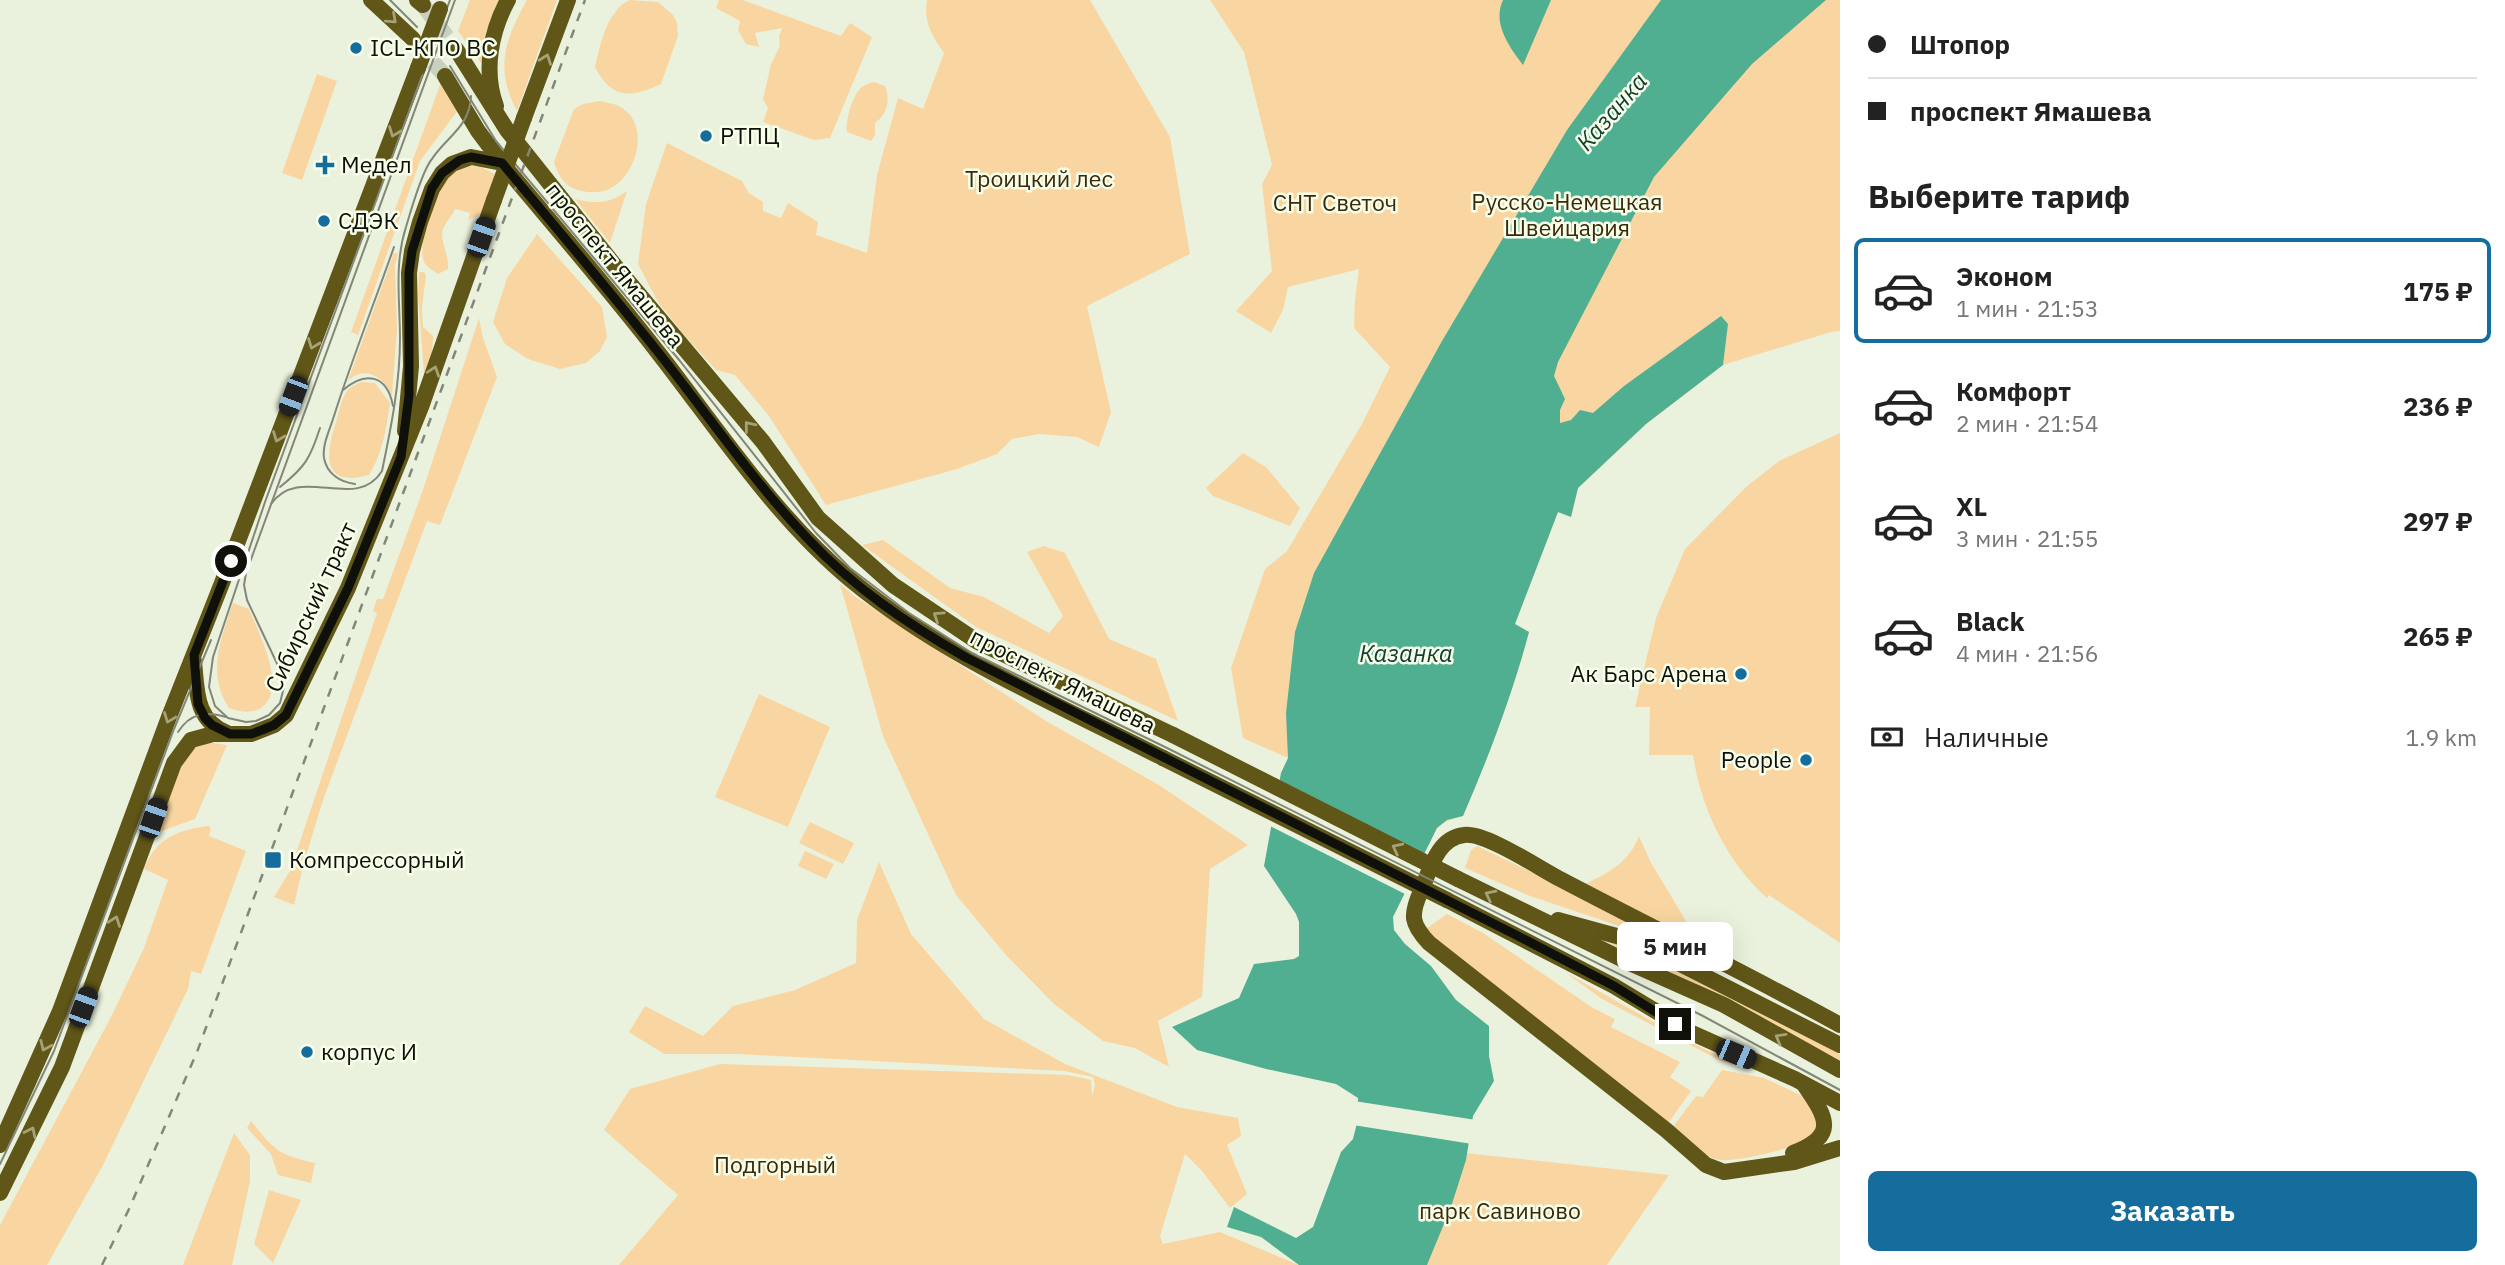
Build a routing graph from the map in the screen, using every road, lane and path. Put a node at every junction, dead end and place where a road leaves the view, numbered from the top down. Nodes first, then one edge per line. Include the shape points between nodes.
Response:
1 (370, 0) edge
2 (508, 0) edge
3 (568, 0) edge
4 (442, 5) edge
5 (413, 39) tunnel mouth
6 (456, 49) tunnel mouth
7 (445, 76) tunnel mouth
8 (507, 130) junction
9 (502, 163) junction
10 (401, 457) junction
11 (194, 655) junction
12 (230, 734) junction
13 (1521, 911) junction
14 (1653, 925) junction
15 (1635, 941) junction
16 (1840, 1025) edge
17 (1840, 1045) edge
18 (1840, 1070) edge
19 (1804, 1084) junction
20 (1840, 1102) edge
21 (0, 1145) edge
22 (1840, 1148) edge
23 (1763, 1165) junction
24 (0, 1193) edge

1 -> 5 main road
2 - 8 main road via 492,38 490,66 491,93
10 -> 3 main road, Сибирский тракт, bridge
4 -> 11 main road, bridge
6 - 8 main road, проспект Ямашева
7 - 9 main road, проспект Ямашева
13 -> 8 main road, проспект Ямашева, bridge via 978,642 893,585 818,518 763,442
9 - 10 main road via 471,157 452,164 432,188 420,222 409,273 409,395
9 - 19 main road, проспект Ямашева, bridge via 808,539 849,578 922,632 1614,986 1698,1035
10 - 12 main road, Сибирский тракт via 348,588 286,715 251,734
11 - 12 main road via 202,713 212,725
11 -> 21 main road via 60,1011
24 -> 12 main road, Сибирский тракт via 62,1067 174,763 191,740
13 - 15 main road
18 -> 13 main road, проспект Ямашева via 1724,1005
14 - 15 main road via 1646,940
14 - 16 main road
14 - 23 main road via 1484,838 1465,834 1440,848 1413,909 1415,923 1429,943 1706,1165 1724,1172
15 - 17 main road
19 - 20 main road, проспект Ямашева
19 - 23 main road via 1823,1113 1822,1133 1807,1148
22 - 23 main road via 1794,1162

